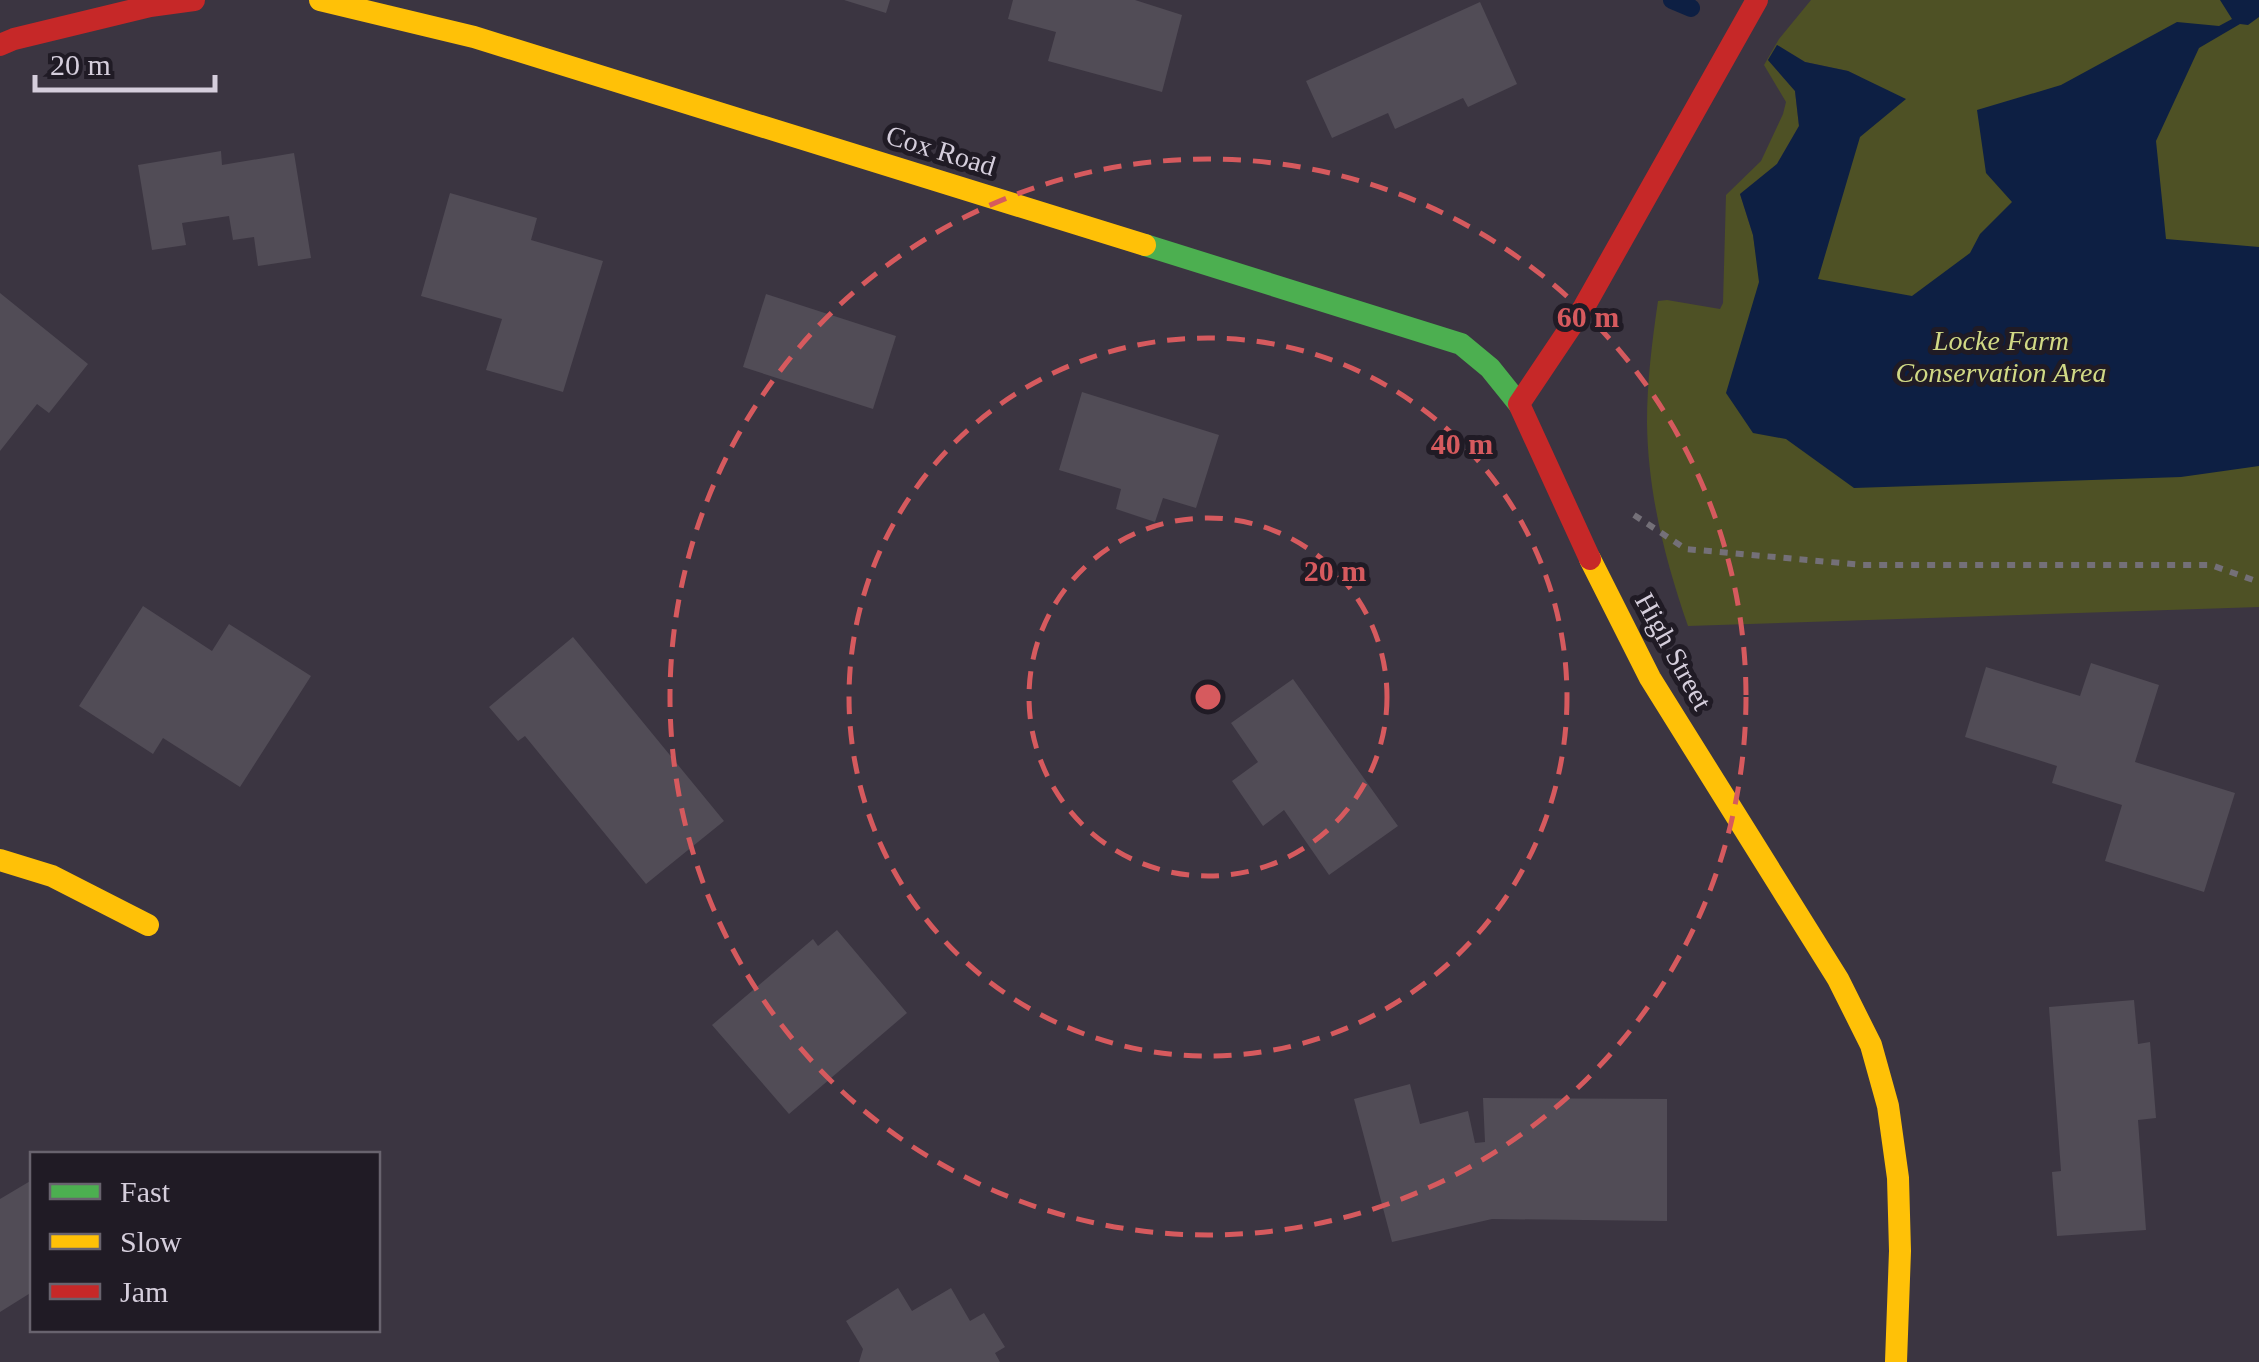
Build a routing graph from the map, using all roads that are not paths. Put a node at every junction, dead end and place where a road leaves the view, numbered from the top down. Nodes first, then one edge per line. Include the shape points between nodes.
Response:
1 (194, 0) edge
2 (320, 0) edge
3 (1757, 0) edge
4 (0, 45) edge
5 (1519, 404) junction
6 (0, 860) edge
7 (148, 925) dead end
8 (1896, 1362) edge

1 - 4 street
2 - 5 street, Cox Road via 492,42 1461,344
3 - 5 street via 1584,307
5 - 8 street, High Street via 1650,679 1868,1037 1898,1171
6 - 7 street via 52,876

